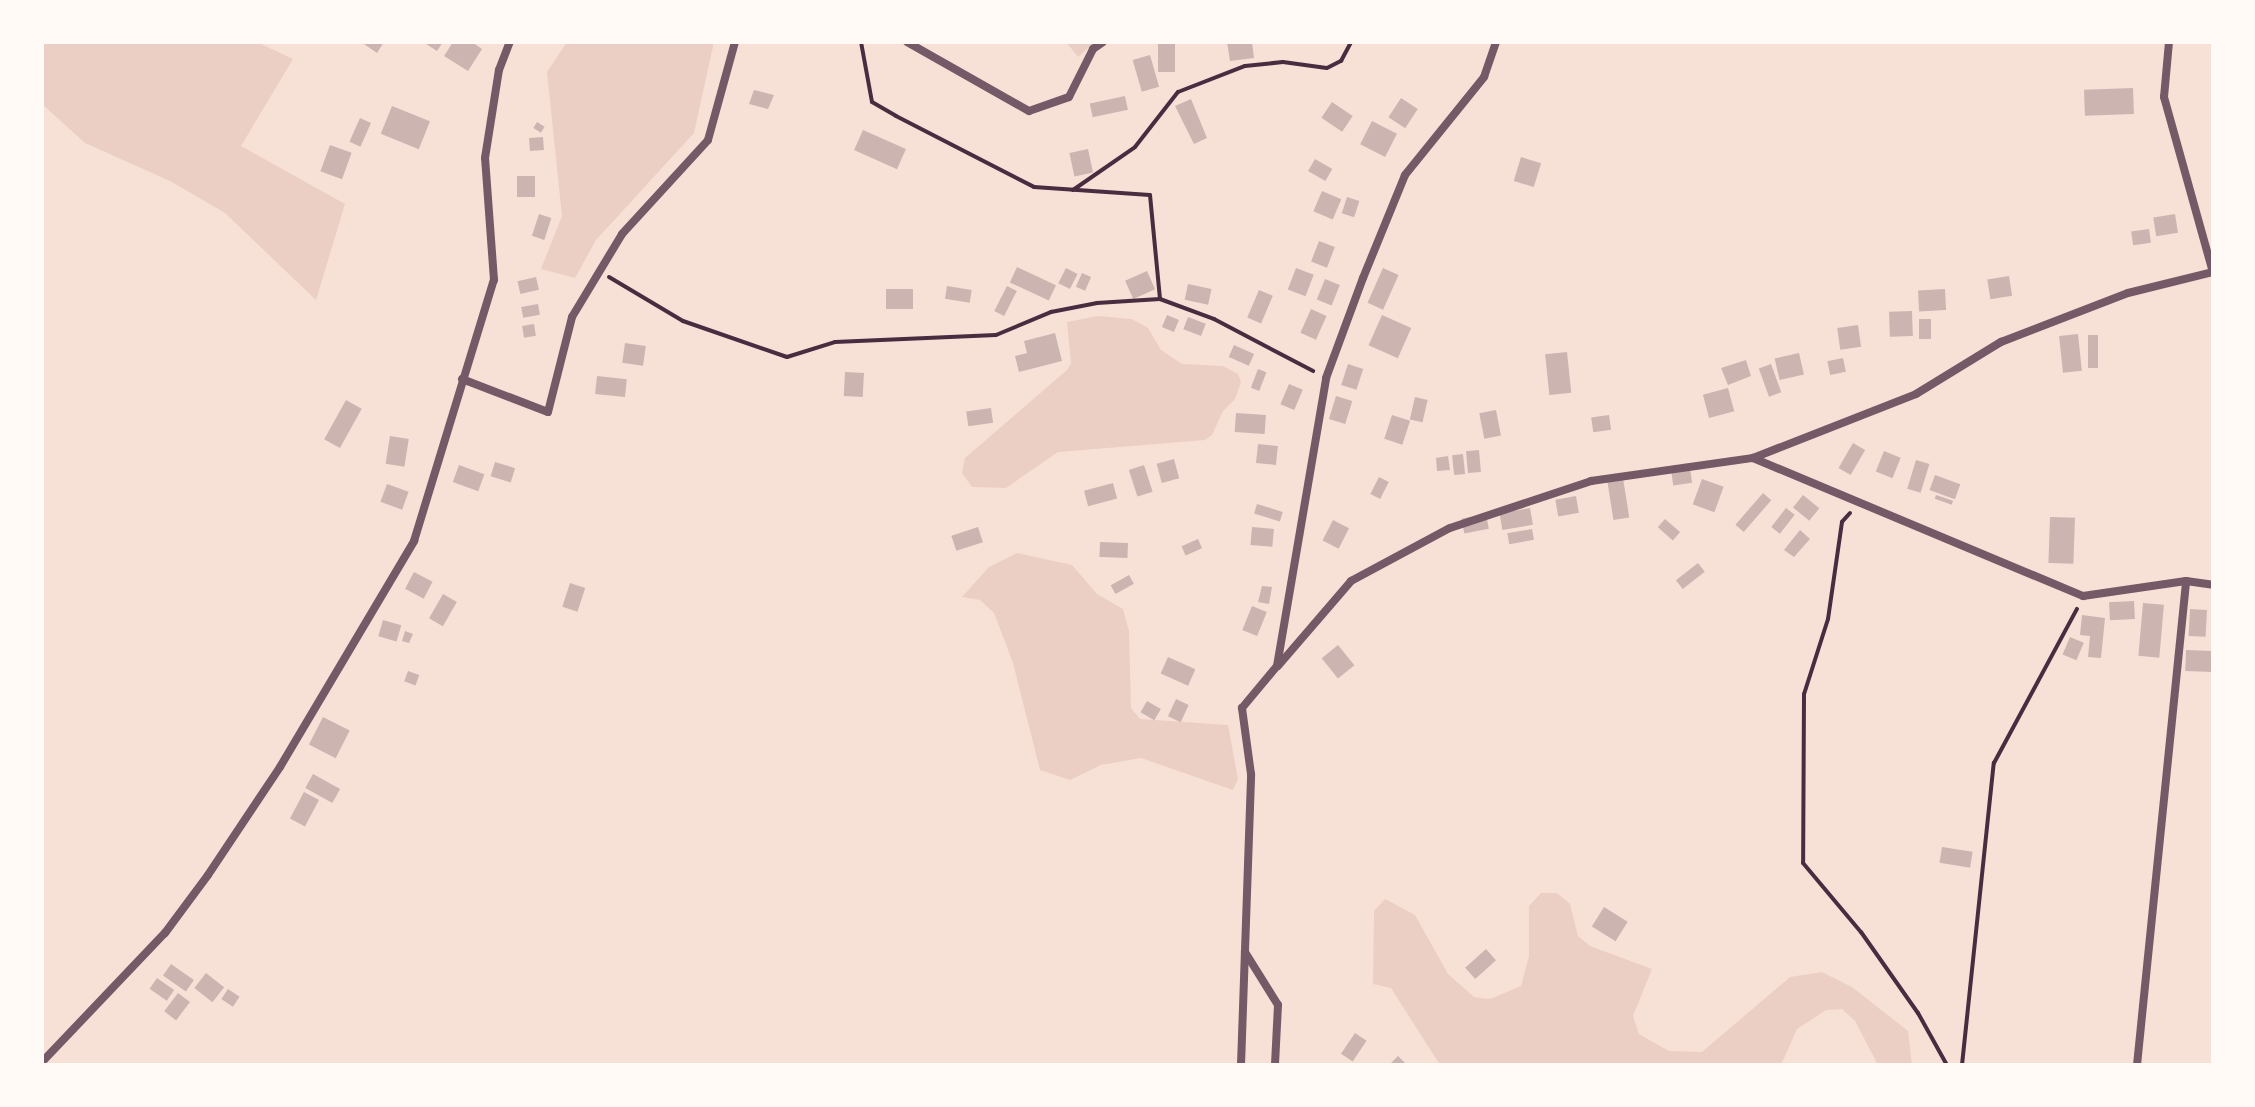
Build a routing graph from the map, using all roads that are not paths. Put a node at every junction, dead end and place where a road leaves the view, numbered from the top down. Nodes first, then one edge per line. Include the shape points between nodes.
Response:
1 (510, 42) edge
2 (735, 42) edge
3 (907, 42) edge
4 (1103, 42) edge
5 (1496, 42) edge
6 (2169, 42) edge
7 (2213, 272) edge
8 (462, 379) junction
9 (1753, 458) junction
10 (2186, 581) junction
11 (2213, 585) edge
12 (1277, 666) junction
13 (1244, 951) junction
14 (42, 1062) edge
15 (1241, 1065) edge
16 (1275, 1065) edge
17 (2137, 1065) edge

1 - 8 street via 499,70 485,158 494,280
2 - 8 street via 708,140 622,234 572,317 548,412
3 - 4 street via 1029,111 1069,97 1093,49
5 - 12 street via 1484,77 1405,175 1326,378
6 - 7 street via 2164,97
7 - 9 street via 2128,293 2001,342 1916,394
8 - 14 street via 414,541 280,767 165,933
9 - 10 street via 2083,596
9 - 12 street via 1591,481 1450,528 1351,581
10 - 11 street
10 - 17 street
12 - 13 street via 1242,708 1251,774
13 - 15 street
13 - 16 street via 1278,1005

